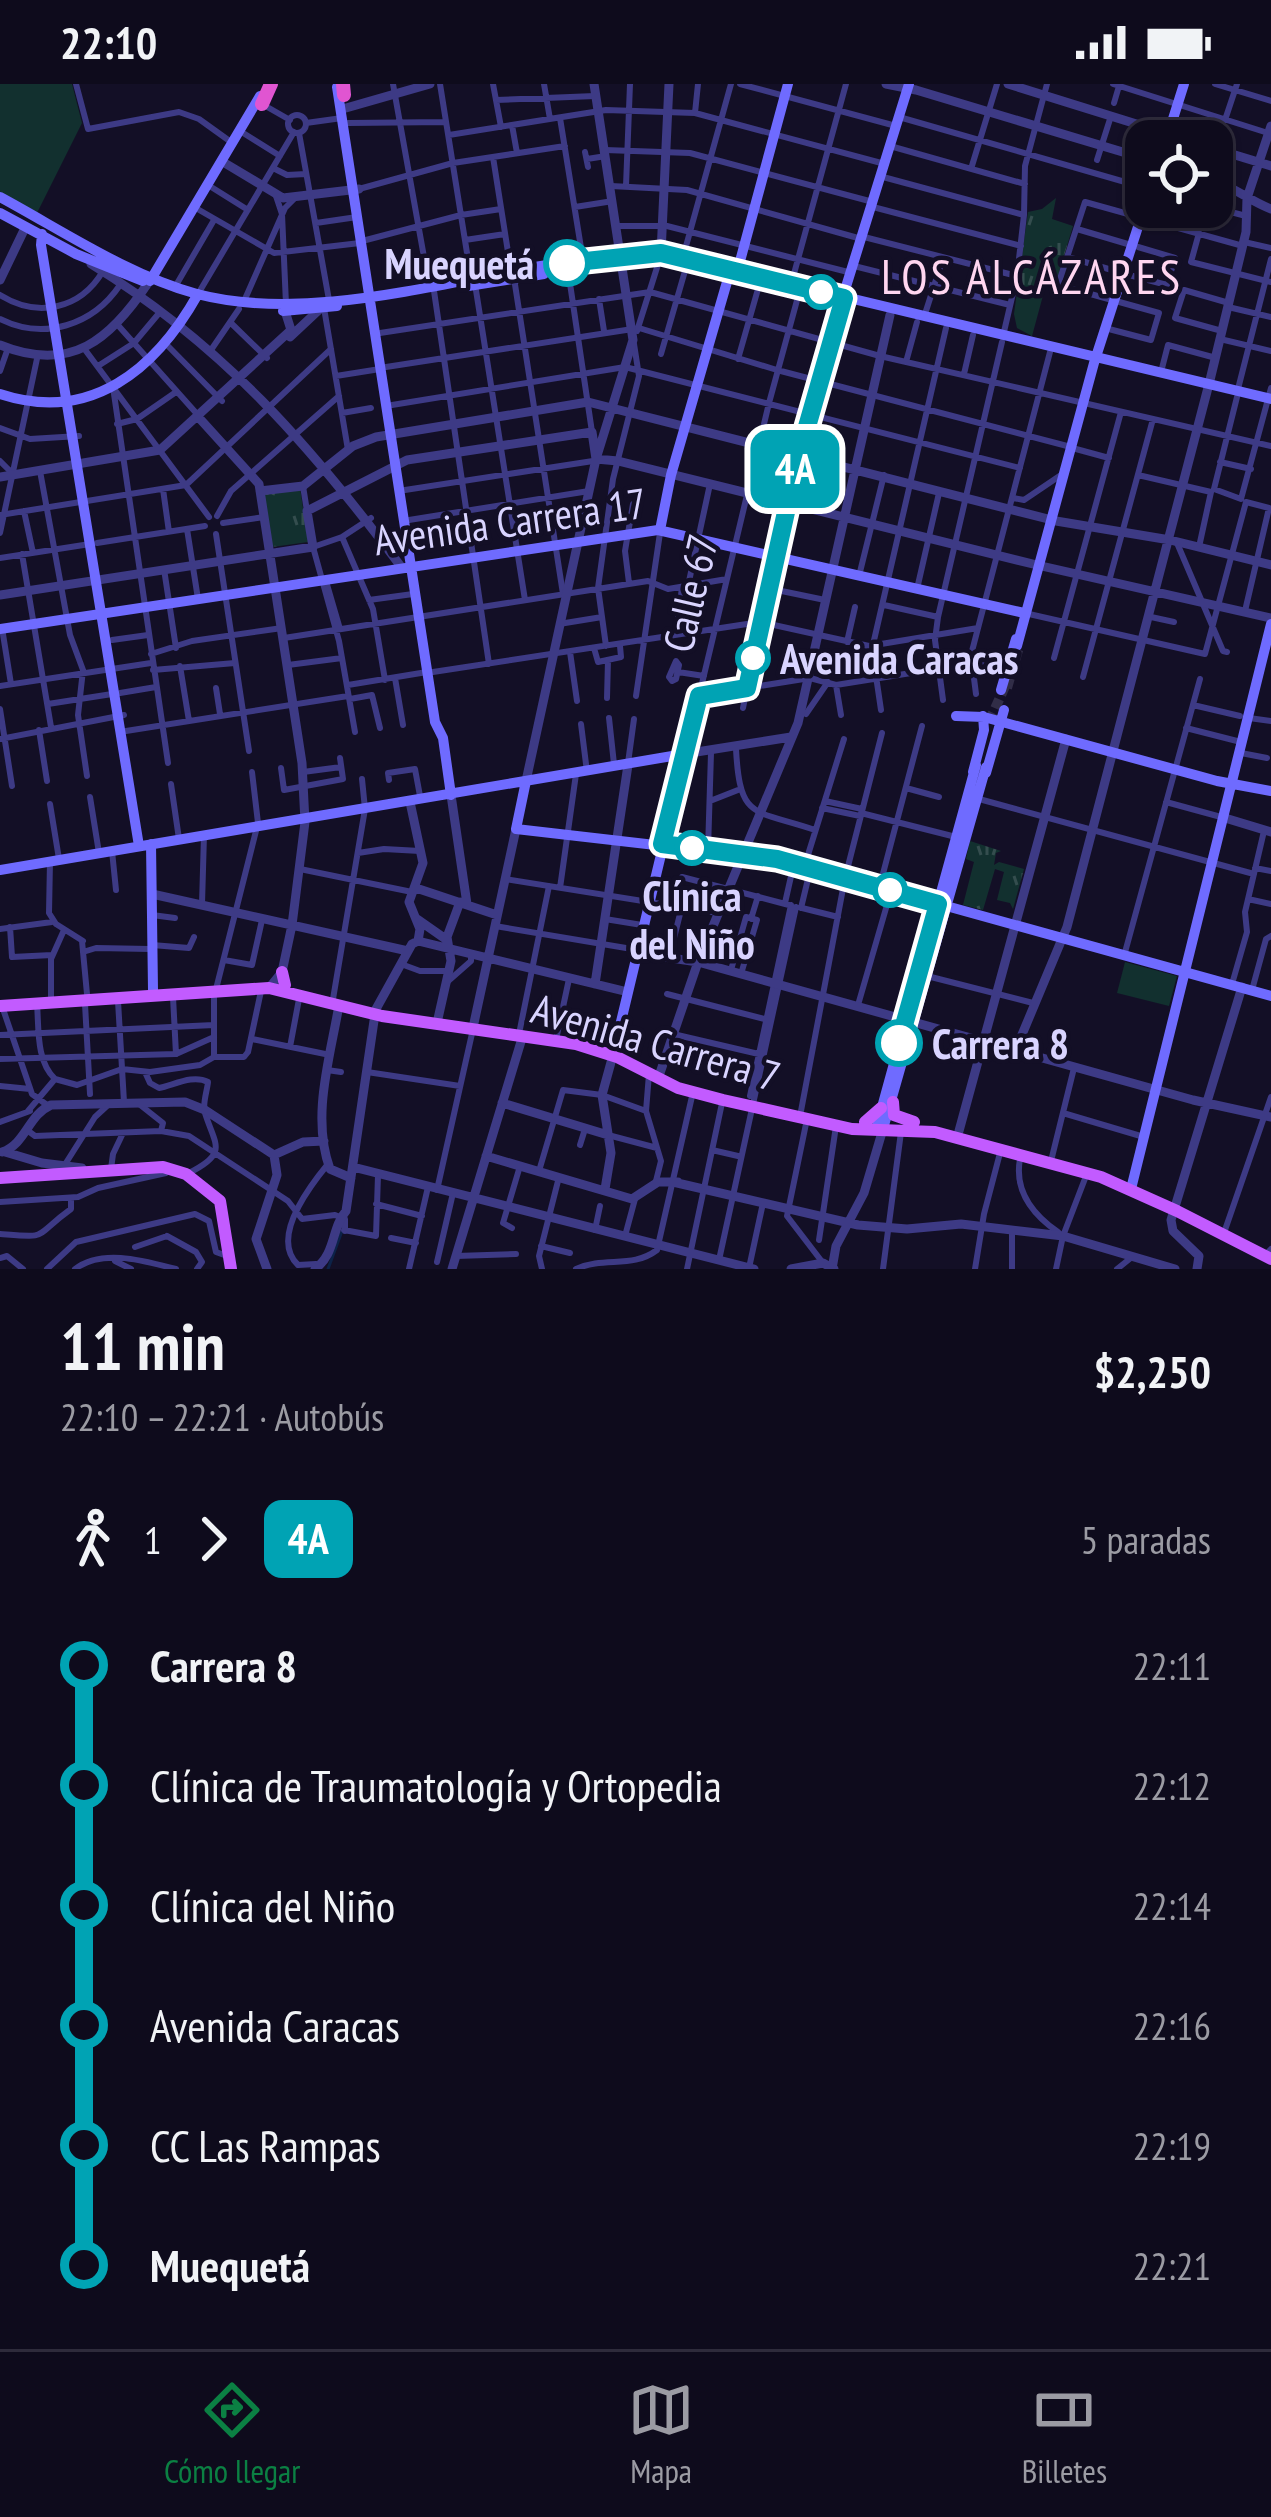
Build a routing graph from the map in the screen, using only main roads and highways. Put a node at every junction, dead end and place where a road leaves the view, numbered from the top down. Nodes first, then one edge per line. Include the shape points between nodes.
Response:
1 (1186, 84) edge
2 (908, 86) edge
3 (786, 90) edge
4 (263, 93) edge
5 (343, 99) edge
6 (1176, 120) edge
7 (356, 189) junction
8 (0, 197) edge
9 (0, 213) edge
10 (49, 224) junction
11 (1141, 228) edge
12 (44, 237) junction
13 (363, 242) junction
14 (622, 259) junction
15 (734, 274) junction
16 (512, 275) junction
17 (147, 285) junction
18 (795, 289) junction
19 (196, 297) junction
20 (371, 297) junction
21 (843, 301) junction
22 (920, 319) junction
23 (1003, 339) junction
24 (1098, 361) junction
25 (383, 368) junction
26 (1142, 371) junction
27 (1209, 387) junction
28 (0, 394) edge
29 (1270, 399) edge
30 (70, 400) junction
31 (393, 433) junction
32 (1073, 448) junction
33 (398, 465) junction
34 (1053, 520) junction
35 (660, 530) junction
36 (774, 556) junction
37 (409, 567) junction
38 (105, 613) junction
39 (1027, 613) junction
40 (422, 616) junction
41 (1271, 621) edge
42 (1, 628) edge
43 (114, 668) junction
44 (122, 715) junction
45 (1002, 715) junction
46 (956, 716) dead end
47 (982, 716) junction
48 (684, 754) junction
49 (981, 766) dead end
50 (526, 782) junction
51 (1233, 784) junction
52 (1271, 791) edge
53 (451, 794) junction
54 (973, 797) junction
55 (662, 844) junction
56 (145, 845) junction
57 (0, 869) edge
58 (943, 905) junction
59 (1187, 973) junction
60 (274, 983) junction
61 (217, 988) junction
62 (153, 990) junction
63 (1271, 996) edge
64 (86, 997) junction
65 (336, 1002) junction
66 (1, 1004) edge
67 (521, 1032) junction
68 (613, 1052) junction
69 (654, 1074) junction
70 (751, 1103) junction
71 (804, 1115) junction
72 (884, 1125) junction
73 (0, 1181) edge
74 (1131, 1186) junction
75 (204, 1188) junction
76 (1176, 1208) junction
77 (1271, 1252) edge
78 (225, 1259) edge

1 - 6 main road
2 - 21 main road
3 - 15 main road
4 - 17 main road
5 - 7 main road
7 - 13 main road
7 - 13 main road
8 - 10 main road
9 - 12 main road
10 - 12 main road
10 - 17 main road
11 - 24 main road
12 - 17 main road
12 - 30 main road
13 - 20 main road
14 - 15 main road via 660,255
14 - 16 main road
14 - 16 main road
15 - 18 main road
15 - 18 main road
15 - 35 main road
16 - 20 main road
17 - 19 main road
17 - 19 main road
18 - 21 main road
19 - 20 main road via 286,308
19 - 30 main road via 149,361 112,386
20 - 25 main road
20 - 25 main road
21 - 22 main road
21 - 22 main road
21 - 36 main road
22 - 23 main road
22 - 23 main road
23 - 24 main road
23 - 24 main road
24 - 26 main road
24 - 32 main road
25 - 31 main road
25 - 31 main road
26 - 27 main road
26 - 27 main road
27 - 29 main road
28 - 30 main road
30 - 38 main road
31 - 33 main road
32 - 34 main road
32 - 34 main road
33 - 37 main road
33 - 37 main road via 410,520
34 - 39 main road
35 - 36 main road, Avenida Carrera 17
35 - 37 main road, Avenida Carrera 17
36 - 39 main road, Avenida Carrera 17
36 - 48 main road, Calle 67 via 747,688 699,696
37 - 38 main road, Avenida Carrera 17
37 - 40 main road
37 - 40 main road
38 - 42 main road, Avenida Carrera 17
38 - 43 main road
38 - 43 main road
39 - 39 main road via 1007,689 1016,650
40 - 53 main road
41 - 51 main road
43 - 44 main road
44 - 56 main road
44 - 56 main road
45 - 47 main road
45 - 51 main road
45 - 54 main road
46 - 47 main road
47 - 54 main road
48 - 50 main road
48 - 55 main road, Calle 67
49 - 54 main road
50 - 53 main road
50 - 55 main road via 516,829
51 - 52 main road
51 - 59 main road
53 - 56 main road
54 - 58 main road
54 - 58 main road
55 - 58 main road via 801,865
55 - 68 main road, Calle 67
56 - 57 main road
56 - 62 main road
58 - 59 main road
58 - 72 main road
59 - 63 main road
59 - 74 main road
60 - 61 main road, Avenida Carrera 7
60 - 65 main road, Avenida Carrera 7
60 - 65 main road, Avenida Carrera 7
61 - 62 main road, Avenida Carrera 7
61 - 64 main road, Avenida Carrera 7
62 - 64 main road, Avenida Carrera 7
64 - 66 main road, Avenida Carrera 7
65 - 67 main road, Avenida Carrera 7
67 - 68 main road, Avenida Carrera 7
67 - 68 main road, Avenida Carrera 7
68 - 69 main road, Avenida Carrera 7
69 - 70 main road, Avenida Carrera 7
69 - 70 main road, Avenida Carrera 7 via 693,1092
70 - 71 main road, Avenida Carrera 7
71 - 72 main road, Avenida Carrera 7
71 - 72 main road, Avenida Carrera 7 via 836,1126
72 - 74 main road, Avenida Carrera 7
72 - 74 main road, Avenida Carrera 7 via 959,1131
73 - 75 main road via 166,1173
73 - 75 main road via 159,1167
74 - 76 main road, Avenida Carrera 7
75 - 78 main road via 222,1204
76 - 77 main road, Avenida Carrera 7
76 - 77 main road, Avenida Carrera 7

